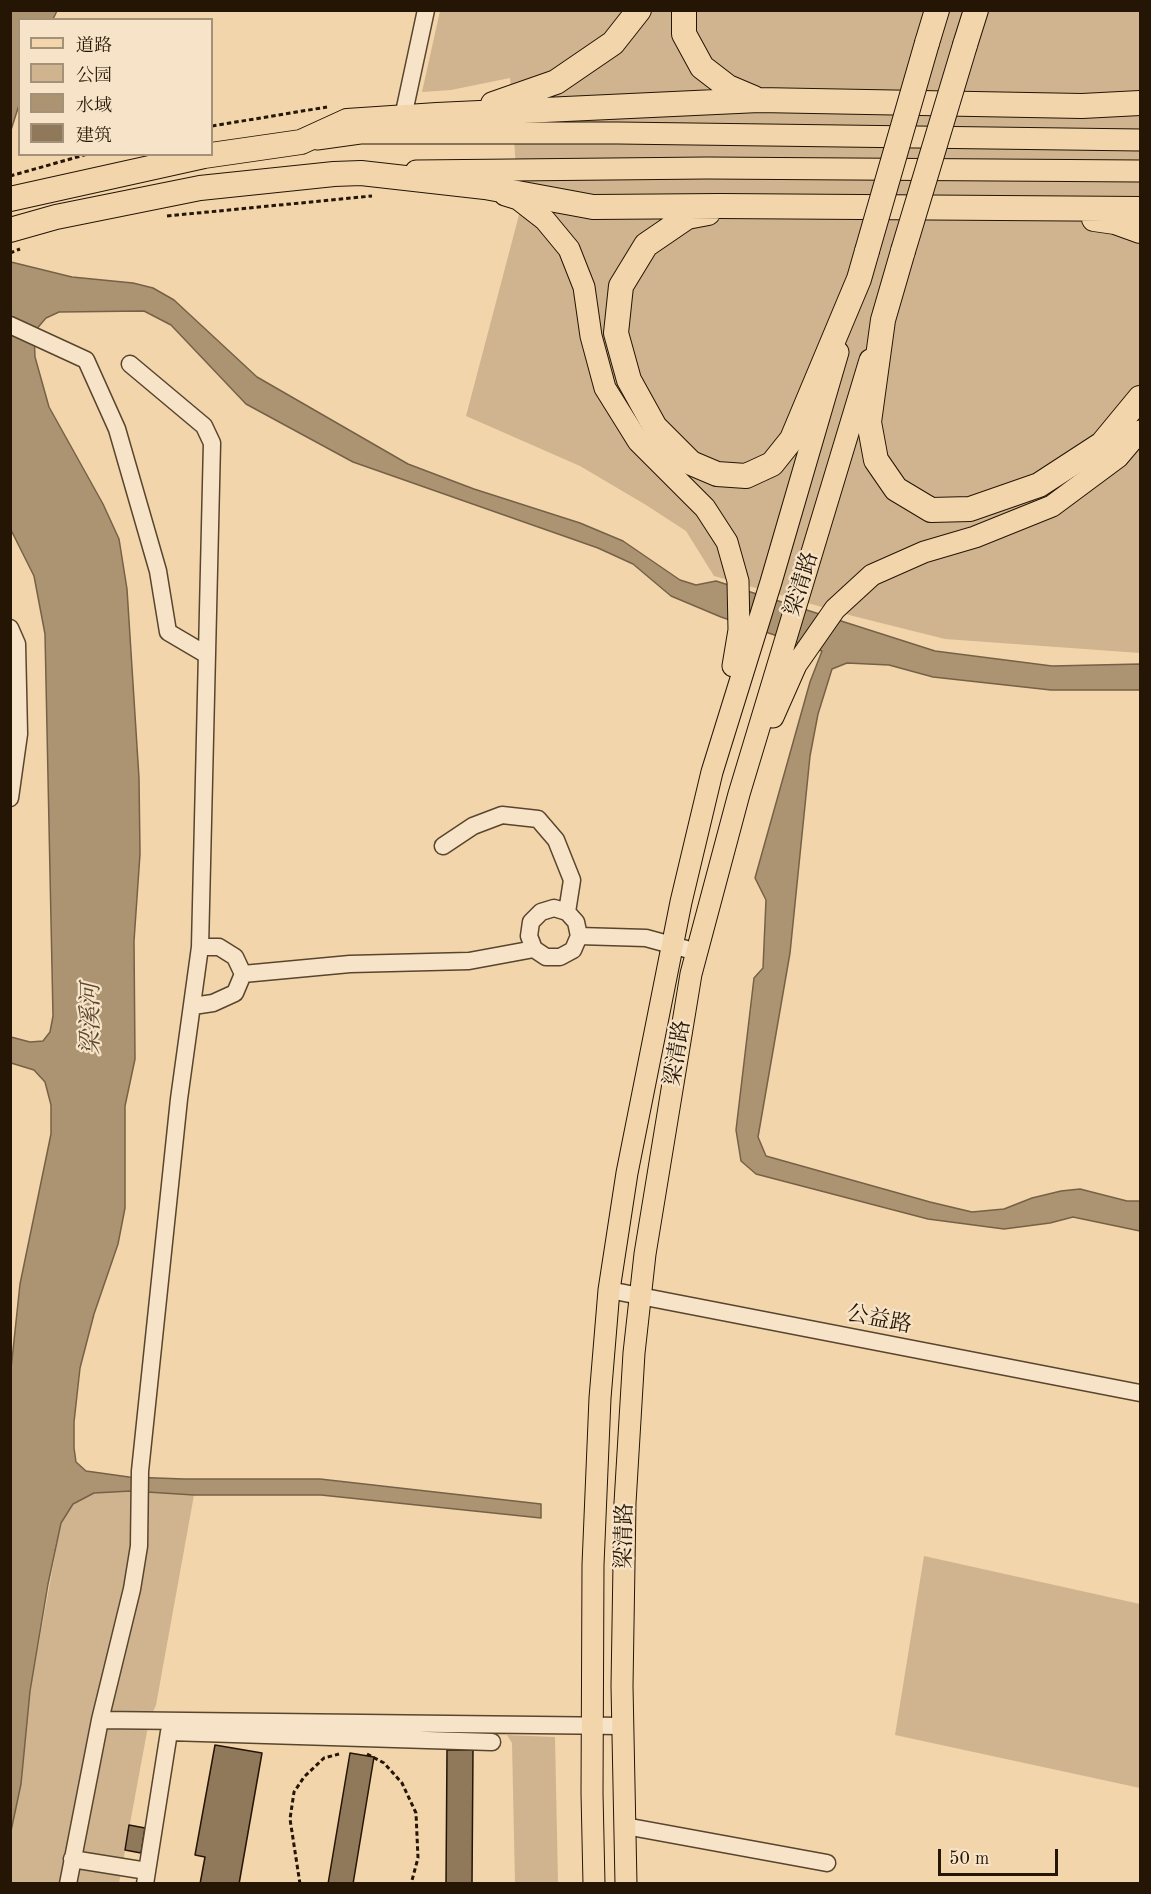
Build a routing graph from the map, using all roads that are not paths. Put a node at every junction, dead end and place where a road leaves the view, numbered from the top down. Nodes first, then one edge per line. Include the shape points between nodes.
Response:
1 (426, 10) edge
2 (639, 10) edge
3 (684, 10) edge
4 (976, 10) edge
5 (932, 23) edge
6 (759, 100) junction
7 (1140, 103) edge
8 (437, 115) junction
9 (403, 117) junction
10 (1140, 140) edge
11 (301, 142) junction
12 (213, 155) edge
13 (204, 156) edge
14 (1140, 171) edge
15 (362, 172) junction
16 (484, 188) junction
17 (10, 199) edge
18 (743, 206) junction
19 (1033, 208) junction
20 (1140, 208) edge
21 (10, 230) edge
22 (1140, 231) edge
23 (859, 279) junction
24 (883, 320) junction
25 (10, 325) edge
26 (130, 364) dead end
27 (1140, 398) edge
28 (1140, 431) edge
29 (10, 628) edge
30 (207, 655) junction
31 (788, 661) junction
32 (718, 753) junction
33 (10, 798) edge
34 (443, 846) dead end
35 (567, 912) junction
36 (579, 936) junction
37 (671, 946) junction
38 (200, 947) junction
39 (534, 949) junction
40 (697, 952) junction
41 (243, 974) junction
42 (193, 1006) junction
43 (609, 1290) junction
44 (640, 1297) junction
45 (1140, 1393) edge
46 (100, 1720) junction
47 (592, 1726) junction
48 (623, 1726) junction
49 (492, 1742) dead end
50 (625, 1826) junction
51 (72, 1859) junction
52 (827, 1863) dead end
53 (146, 1877) edge
54 (68, 1884) edge
55 (594, 1884) edge
56 (627, 1884) edge

1 - 9 street
2 - 8 highway via 613,42 556,82 495,103
3 - 6 highway via 684,34 702,67 728,87
4 - 24 highway, 梁清路, bridge
5 - 23 highway, 梁清路, bridge
6 - 7 highway
6 - 8 highway
8 - 9 highway
9 - 11 highway via 347,121
10 - 11 main road via 360,133
11 - 12 highway
13 - 17 highway
14 - 15 main road via 672,168
15 - 16 highway
15 - 21 highway via 200,188
16 - 18 highway via 593,207
16 - 32 main road via 518,199 545,220 569,249 584,287 591,336 605,388 638,441 705,508 727,542 738,581 739,630
18 - 19 highway
18 - 23 highway via 687,217 646,245 621,286 616,333 629,380 655,427 690,463 717,474 746,476 772,464 792,440
19 - 20 highway
19 - 22 highway via 1115,222
23 - 32 main road, 梁清路
24 - 27 highway via 869,422 876,460 896,489 930,510 970,509 1039,485 1102,444
24 - 31 main road, 梁清路 via 801,587
25 - 30 street via 86,360 117,429 158,571 168,632
26 - 30 street via 204,426 212,443
28 - 31 main road via 1118,457 1053,506 872,575
29 - 33 street via 17,644 19,734
30 - 38 street
31 - 40 main road, 梁清路 via 739,794
32 - 37 main road, 梁清路
34 - 35 street via 473,826 502,815 538,819 556,840 572,880
35 - 36 street via 576,922
35 - 39 street via 554,908 541,912 531,922 529,936
36 - 37 street via 646,938
36 - 39 street via 573,950 560,957 546,957
37 - 40 street
37 - 43 main road, 梁清路 via 627,1173
38 - 41 street via 219,947 235,957
38 - 42 street
39 - 41 street via 469,961 350,964
40 - 44 main road, 梁清路
41 - 42 street via 235,993 213,1003
42 - 46 street via 177,1111 140,1471 140,1546
43 - 44 street, 公益路
43 - 47 main road, 梁清路 via 595,1517
44 - 45 street, 公益路
44 - 48 main road, 梁清路 via 625,1503
46 - 47 street
46 - 51 street
47 - 48 street
47 - 55 main road, 梁清路
48 - 50 main road, 梁清路
49 - 53 street via 169,1732
50 - 52 street
50 - 56 main road, 梁清路
51 - 53 street
51 - 54 street

